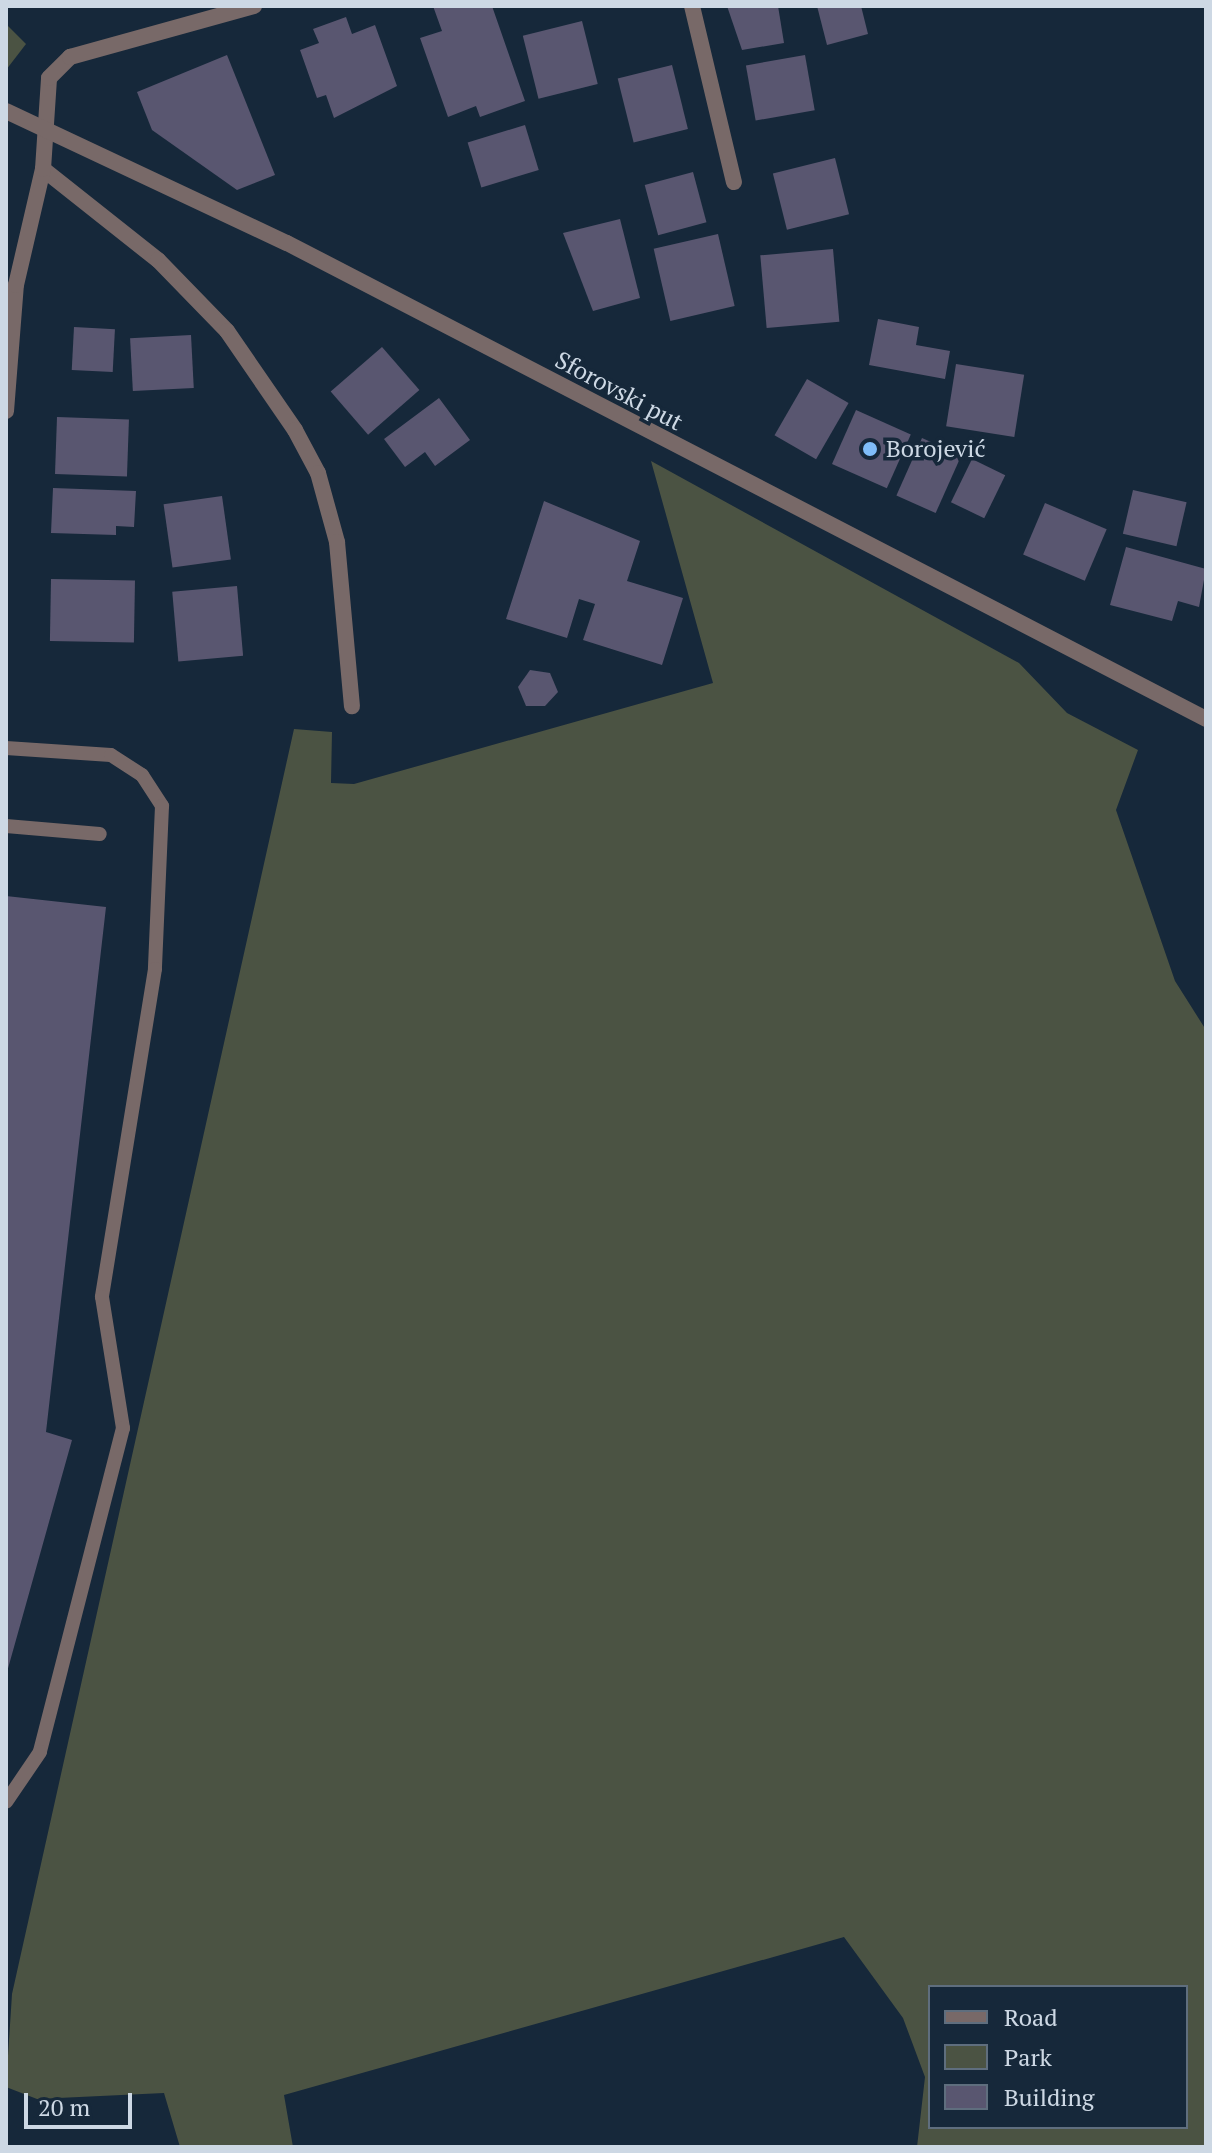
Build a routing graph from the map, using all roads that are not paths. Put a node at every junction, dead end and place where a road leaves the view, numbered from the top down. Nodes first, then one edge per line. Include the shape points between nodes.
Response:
1 (254, 6) edge
2 (692, 6) edge
3 (6, 111) edge
4 (45, 127) junction
5 (43, 169) junction
6 (734, 182) dead end
7 (6, 411) edge
8 (352, 706) dead end
9 (1206, 719) edge
10 (6, 748) edge
11 (6, 826) edge
12 (100, 834) dead end
13 (6, 1802) edge

1 - 4 street via 70,57 49,78
2 - 6 street
3 - 4 street, Sforovski put
4 - 5 street
4 - 9 street, Sforovski put via 287,243
5 - 7 street via 16,285
5 - 8 street via 158,260 208,311 295,430 318,473 337,542
10 - 13 lane via 111,755 142,775 162,806 155,969 102,1297 123,1428 40,1752
11 - 12 lane

